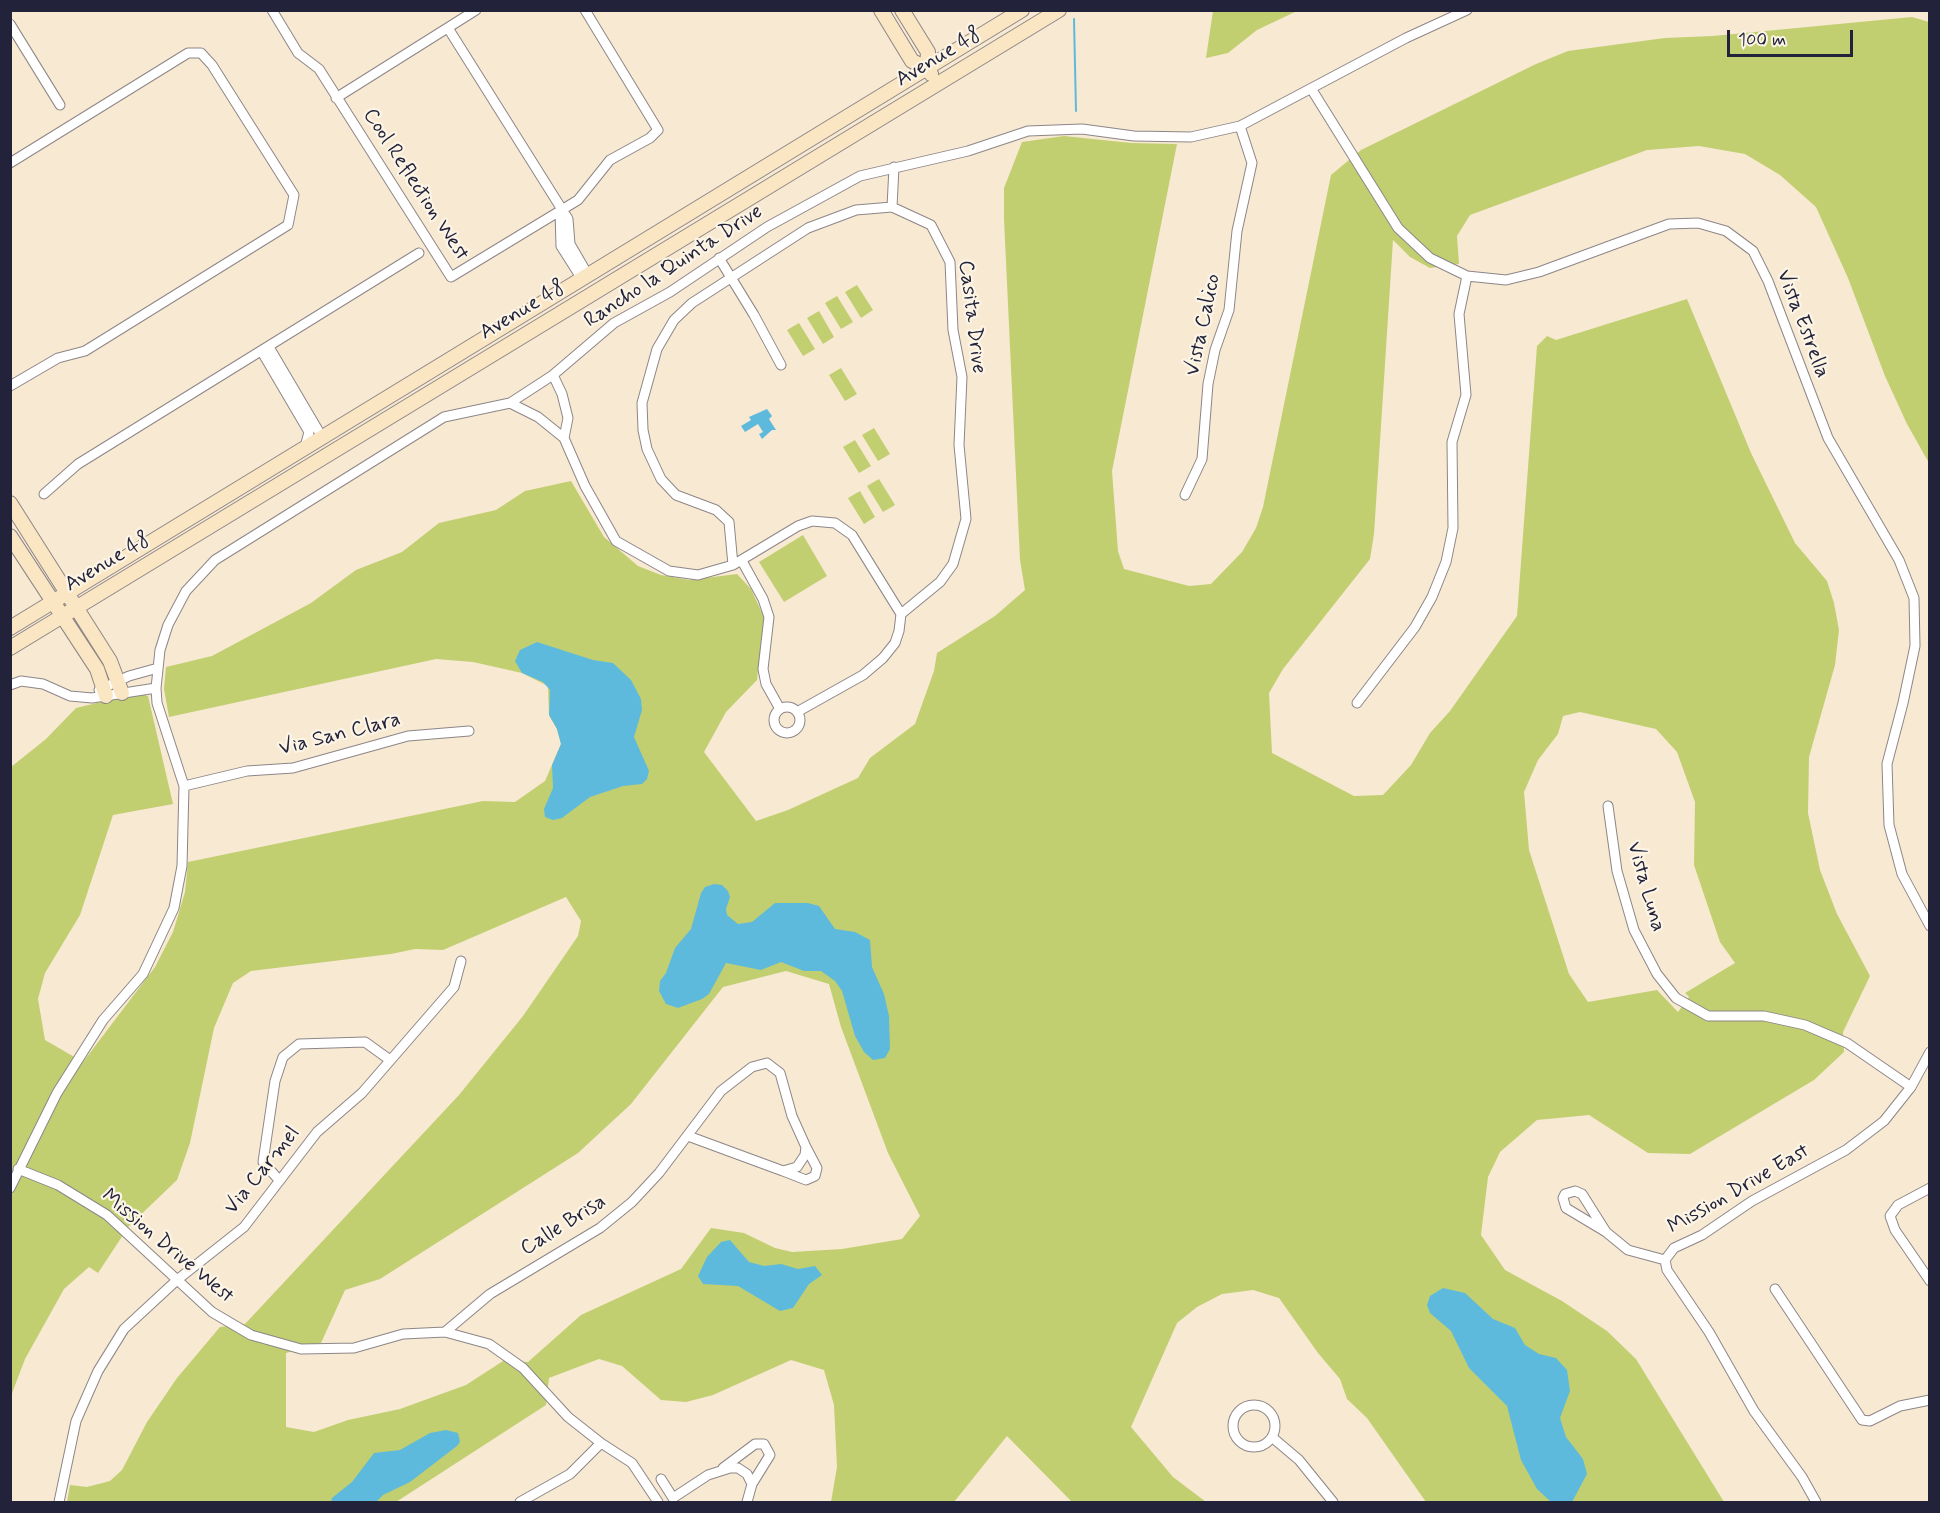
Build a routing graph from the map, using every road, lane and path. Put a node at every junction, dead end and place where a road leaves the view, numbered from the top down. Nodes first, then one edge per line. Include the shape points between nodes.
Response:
1 (272, 10) edge
2 (476, 10) edge
3 (585, 10) edge
4 (881, 10) edge
5 (902, 10) edge
6 (1022, 10) edge
7 (1059, 10) edge
8 (1467, 10) edge
9 (10, 24) edge
10 (448, 28) junction
11 (927, 68) junction
12 (937, 83) junction
13 (1312, 90) junction
14 (336, 98) junction
15 (60, 105) dead end
16 (1240, 126) junction
17 (10, 163) edge
18 (894, 167) junction
19 (892, 207) junction
20 (560, 210) junction
21 (419, 253) dead end
22 (719, 258) junction
23 (626, 273) junction
24 (1467, 276) junction
25 (730, 277) junction
26 (586, 278) junction
27 (501, 349) junction
28 (266, 350) junction
29 (781, 365) dead end
30 (553, 375) junction
31 (10, 386) edge
32 (510, 403) junction
33 (322, 437) junction
34 (564, 438) junction
35 (305, 447) junction
36 (44, 494) dead end
37 (1185, 495) dead end
38 (10, 503) edge
39 (240, 507) junction
40 (10, 536) edge
41 (738, 563) junction
42 (67, 592) junction
43 (52, 602) junction
44 (77, 607) junction
45 (901, 614) junction
46 (62, 616) junction
47 (10, 628) edge
48 (10, 648) edge
49 (158, 668) junction
50 (10, 686) edge
51 (120, 687) junction
52 (156, 688) junction
53 (105, 692) junction
54 (1357, 703) dead end
55 (780, 710) junction
56 (797, 712) junction
57 (469, 731) dead end
58 (184, 786) junction
59 (1608, 806) dead end
60 (1929, 926) edge
61 (461, 961) dead end
62 (1929, 1052) edge
63 (390, 1060) junction
64 (1911, 1087) junction
65 (688, 1136) junction
66 (806, 1147) junction
67 (18, 1169) junction
68 (783, 1171) junction
69 (279, 1180) junction
70 (10, 1188) edge
71 (1929, 1188) edge
72 (1606, 1232) junction
73 (1665, 1260) junction
74 (177, 1280) junction
75 (1929, 1281) edge
76 (1775, 1289) dead end
77 (446, 1332) junction
78 (1929, 1400) edge
79 (1273, 1438) junction
80 (601, 1443) junction
81 (718, 1471) junction
82 (661, 1479) dead end
83 (752, 1484) junction
84 (59, 1503) edge
85 (520, 1503) edge
86 (658, 1503) edge
87 (747, 1503) edge
88 (1333, 1503) edge
89 (1816, 1503) edge

1 - 14 street, Cool Reflection West via 298,53 319,69
2 - 10 street, Cool Reflection West
3 - 20 street, Cool Reflection West via 658,130 610,160 578,200
4 - 11 main road via 912,61
5 - 11 main road via 928,52
6 - 11 main road, Avenue 48
7 - 12 main road, Avenue 48
8 - 13 street, Rancho la Quinta Drive via 1406,38
9 - 15 street
10 - 14 street, Cool Reflection West
10 - 20 street
11 - 12 main road
11 - 26 main road, Avenue 48
12 - 23 main road, Avenue 48
13 - 16 street, Rancho la Quinta Drive
13 - 24 street, Vista Estrella via 1398,228 1430,258
14 - 20 street, Cool Reflection West via 451,277
16 - 18 street, Rancho la Quinta Drive via 1191,137 1134,136 1082,129 1028,130 968,151
16 - 37 street, Vista Calico via 1252,163 1236,231 1229,310 1208,384 1202,459
17 - 31 street via 188,53 201,53 213,65 294,195 288,225 85,351 58,358
18 - 19 street
18 - 22 street, Rancho la Quinta Drive via 840,185
19 - 25 street, Casita Drive via 856,210 808,228
19 - 45 street, Casita Drive via 931,225 950,262 953,330 962,377 959,445 966,519 953,564 940,582
20 - 26 street via 561,246
21 - 28 street, Cool Reflection West
22 - 25 street
22 - 30 street, Rancho la Quinta Drive via 597,334
23 - 26 main road via 605,279
23 - 27 main road, Avenue 48
24 - 54 street via 1459,314 1466,395 1452,442 1453,528 1446,562 1415,627
24 - 60 street, Vista Estrella via 1506,280 1539,272 1669,224 1698,223 1726,231 1753,251 1828,438 1899,560 1914,598 1915,646 1887,764 1888,825 1902,873
25 - 29 street
25 - 41 street, Casita Drive via 692,303 663,337 646,382 642,417 647,449 661,479 676,495 716,510 729,522
26 - 27 main road via 577,294 522,327
26 - 33 main road, Avenue 48
27 - 39 main road, Avenue 48
28 - 33 street
28 - 35 street via 309,432
28 - 36 street, Cool Reflection West via 78,464
30 - 32 street, Rancho la Quinta Drive
30 - 34 street via 568,418
32 - 34 street via 538,417
32 - 49 street, Rancho la Quinta Drive via 444,417 215,560 186,591 168,625
33 - 35 main road, Avenue 48
33 - 39 main road via 315,452 259,487
34 - 41 street via 616,541 669,571 698,575
35 - 42 main road, Avenue 48
38 - 42 main road
39 - 44 main road, Avenue 48
40 - 43 main road
41 - 45 street via 798,526 818,521 835,524 848,531 859,545
41 - 55 street via 763,599 769,617 763,669
42 - 43 main road, Avenue 48
42 - 44 main road
43 - 46 main road
43 - 47 main road, Avenue 48
44 - 46 main road, Avenue 48
44 - 51 main road via 110,661
45 - 56 street via 895,643 883,658 863,675
46 - 48 main road, Avenue 48
46 - 53 main road via 97,669
49 - 51 street
49 - 52 street, Rancho la Quinta Drive
50 - 53 street via 21,681 43,684 70,696 87,698
51 - 52 street
51 - 53 street
52 - 58 street, Rancho la Quinta Drive via 157,703
55 - 56 street via 789,707
55 - 56 street via 775,724 787,732 798,727
57 - 58 street, Via San Clara via 408,736 293,768 247,771
58 - 67 street, Rancho la Quinta Drive via 184,842 174,908 143,974 97,1029 57,1093
59 - 64 street, Vista Luna via 1617,871 1634,930 1657,974 1676,998 1708,1016 1764,1016 1805,1025 1847,1043
61 - 63 street, Via Carmel via 454,987
62 - 64 street, Mission Drive East
63 - 69 street, Via Carmel via 362,1093 317,1132
63 - 69 street via 365,1042 299,1044 283,1057 275,1080 263,1162
64 - 73 street, Mission Drive East via 1884,1121 1846,1150 1674,1248
65 - 66 street, Calle Brisa via 737,1077 767,1063 780,1073
65 - 68 street
65 - 77 street, Calle Brisa via 632,1202 600,1228 503,1285 452,1323
66 - 68 street via 802,1162
66 - 68 street via 816,1163 814,1176 806,1180
67 - 70 street, Rancho la Quinta Drive
67 - 74 street, Mission Drive West via 58,1185 107,1215
69 - 74 street, Via Carmel via 244,1227
71 - 75 street via 1898,1205 1890,1216
72 - 72 street via 1582,1194 1565,1194 1566,1208
72 - 73 street via 1628,1250
73 - 89 street, Mission Drive East via 1667,1270 1709,1332 1754,1412 1802,1477
74 - 77 street, Mission Drive West via 212,1312 251,1335 301,1349 354,1348 403,1334
74 - 84 street, Via Carmel via 124,1329 98,1371 76,1421
76 - 78 street via 1862,1420 1870,1421 1900,1406
77 - 80 street, Mission Drive West via 489,1344 523,1368 546,1395
79 - 79 street via 1276,1422 1268,1409 1250,1405 1237,1414 1233,1431 1241,1444 1258,1447
79 - 88 street via 1299,1460
80 - 85 street via 570,1474
80 - 86 street, Mission Drive West via 632,1463
81 - 82 street via 673,1498
81 - 83 street via 738,1468
81 - 83 street via 756,1444 764,1444 770,1455
83 - 87 street

